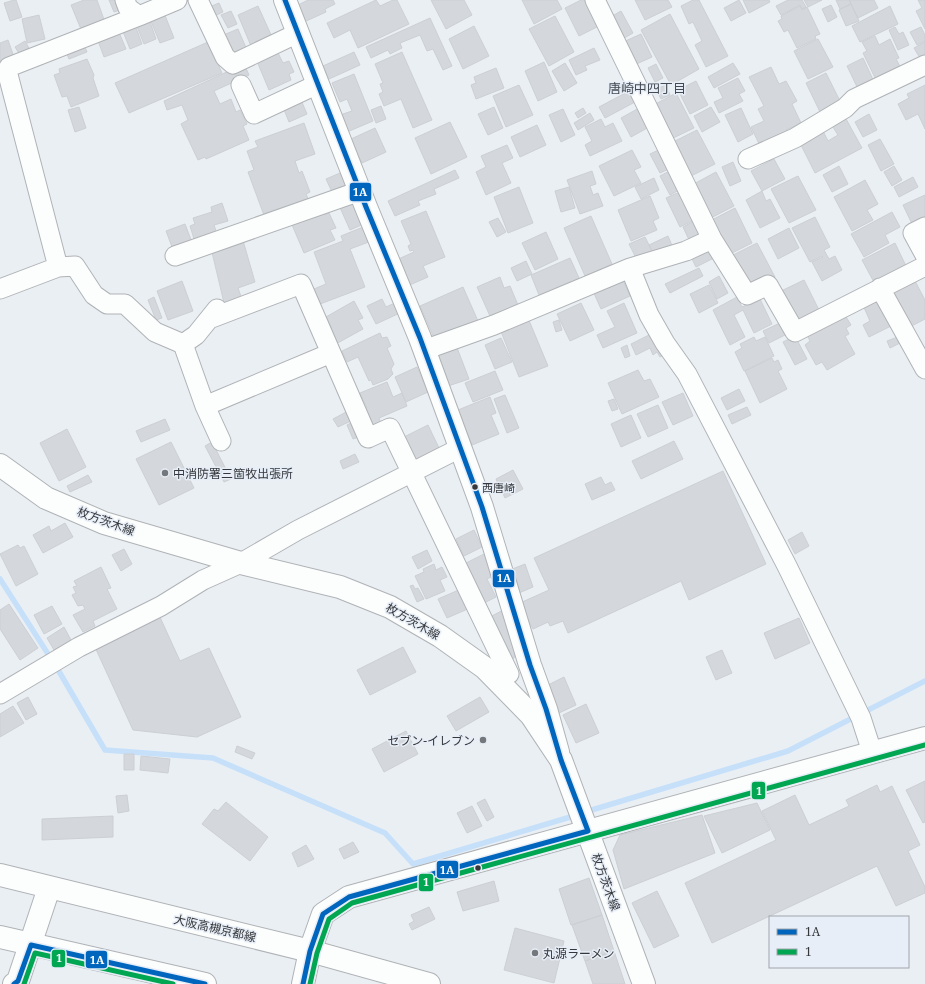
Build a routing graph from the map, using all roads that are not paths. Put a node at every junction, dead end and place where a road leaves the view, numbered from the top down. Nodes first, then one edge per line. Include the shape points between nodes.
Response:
1 (125, 0) edge
2 (177, 0) edge
3 (198, 0) edge
4 (285, 0) edge
5 (595, 0) edge
6 (139, 16) junction
7 (298, 33) junction
8 (925, 66) edge
9 (318, 84) junction
10 (241, 85) dead end
11 (748, 159) dead end
12 (360, 191) junction
13 (925, 227) edge
14 (712, 239) junction
15 (925, 255) edge
16 (175, 256) dead end
17 (925, 266) edge
18 (58, 267) junction
19 (630, 268) junction
20 (880, 288) junction
21 (0, 289) edge
22 (223, 302) dead end
23 (209, 319) junction
24 (182, 344) junction
25 (424, 350) junction
26 (331, 353) junction
27 (925, 369) edge
28 (205, 406) junction
29 (221, 441) dead end
30 (460, 448) junction
31 (0, 465) edge
32 (411, 473) junction
33 (241, 563) junction
34 (530, 665) junction
35 (503, 677) junction
36 (0, 694) edge
37 (925, 738) edge
38 (872, 752) junction
39 (561, 760) junction
40 (588, 831) junction
41 (0, 875) edge
42 (49, 888) junction
43 (0, 937) edge
44 (31, 945) junction
45 (310, 951) junction
46 (14, 984) edge
47 (205, 984) edge
48 (303, 984) edge
49 (429, 984) edge
50 (644, 984) edge

1 - 6 street via 128,8
2 - 6 street
3 - 7 street via 225,57 234,64
4 - 7 main road
5 - 14 street
6 - 18 street via 9,67 6,71
7 - 9 main road
8 - 11 street via 854,99 845,108 795,138
9 - 10 street via 254,114
9 - 12 main road
12 - 16 street
12 - 25 main road
13 - 15 street via 913,233
14 - 19 street via 686,251
14 - 20 street via 746,295 768,285 795,332
17 - 20 street
18 - 21 street
18 - 24 street via 75,266 94,295 107,304 124,304 154,332
19 - 25 street via 500,322
19 - 38 street via 649,315 687,374 787,566 861,718
20 - 27 street
22 - 23 street
23 - 24 street via 196,335
23 - 26 street via 301,284
24 - 28 street
25 - 30 main road
26 - 28 street
26 - 32 street via 368,438 390,428
28 - 29 street
30 - 32 street
30 - 34 main road via 482,507
31 - 33 main road, 枚方茨木線 via 46,498 104,523
32 - 33 street via 298,530
32 - 35 street
33 - 35 main road, 枚方茨木線 via 340,586 390,607
33 - 36 street via 79,647
34 - 35 street
34 - 39 main road
35 - 39 main road, 枚方茨木線
37 - 38 main road
38 - 40 main road
39 - 40 main road, 枚方茨木線
40 - 45 main road via 349,897 323,914
40 - 50 main road, 枚方茨木線
41 - 42 main road, 大阪高槻京都線
42 - 44 main road
42 - 45 main road, 大阪高槻京都線
43 - 44 main road
44 - 46 main road via 18,981
44 - 47 main road
45 - 48 main road
45 - 49 main road, 大阪高槻京都線

